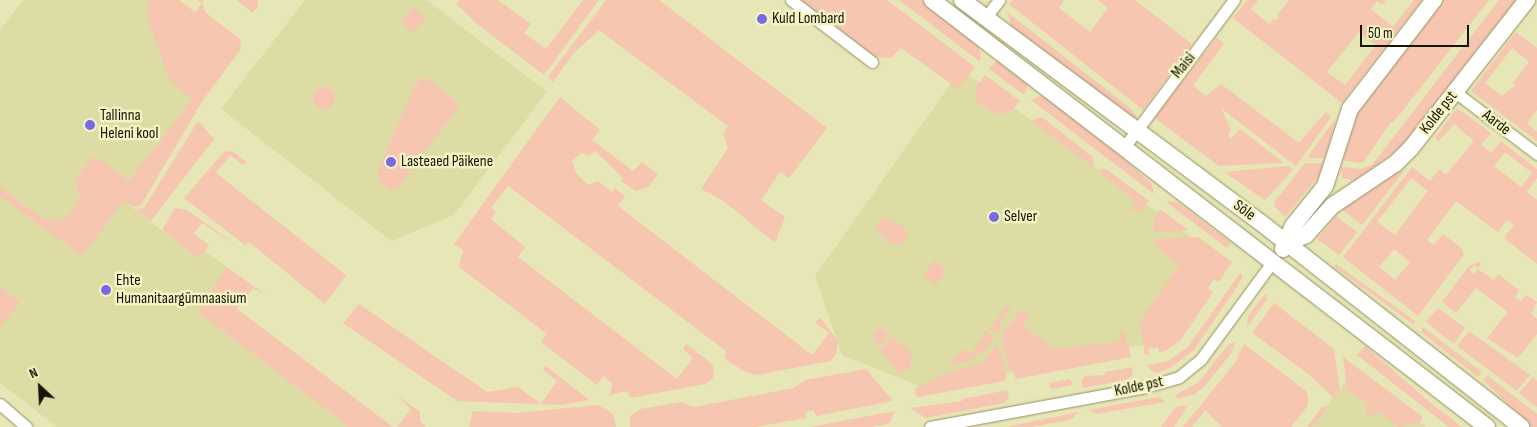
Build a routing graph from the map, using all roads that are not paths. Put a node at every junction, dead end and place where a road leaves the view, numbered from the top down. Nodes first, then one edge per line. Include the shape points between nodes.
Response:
1 (791, 0) edge
2 (932, 0) edge
3 (962, 0) edge
4 (999, 0) edge
5 (1234, 0) edge
6 (1434, 0) edge
7 (1527, 0) edge
8 (985, 18) junction
9 (973, 32) junction
10 (872, 62) dead end
11 (1455, 92) junction
12 (1135, 132) junction
13 (1125, 146) junction
14 (1537, 154) edge
15 (1334, 161) junction
16 (1361, 186) junction
17 (1287, 244) junction
18 (1273, 261) junction
19 (0, 404) edge
20 (26, 427) edge
21 (930, 427) edge
22 (1487, 427) edge
23 (1521, 427) edge

1 - 10 street
2 - 9 main road, Sõle
3 - 8 main road, Sõle
4 - 8 street
5 - 12 street, Maisi
6 - 15 main road, Kolde pst via 1350,109
7 - 11 main road, Kolde pst
8 - 9 main road
8 - 12 main road, Sõle
9 - 13 main road, Sõle
11 - 14 street, Aarde
11 - 16 main road, Kolde pst via 1396,163
12 - 13 street, Maisi
12 - 17 main road, Sõle
13 - 18 main road, Sõle
15 - 16 main road via 1339,186
15 - 17 main road, Kolde pst via 1325,186 1293,226
16 - 17 main road, Kolde pst via 1332,206 1306,235
17 - 18 main road, Kolde pst
17 - 23 main road, Sõle
18 - 21 street, Kolde pst via 1201,359 1179,377 1145,387
18 - 22 main road, Sõle
19 - 20 street

